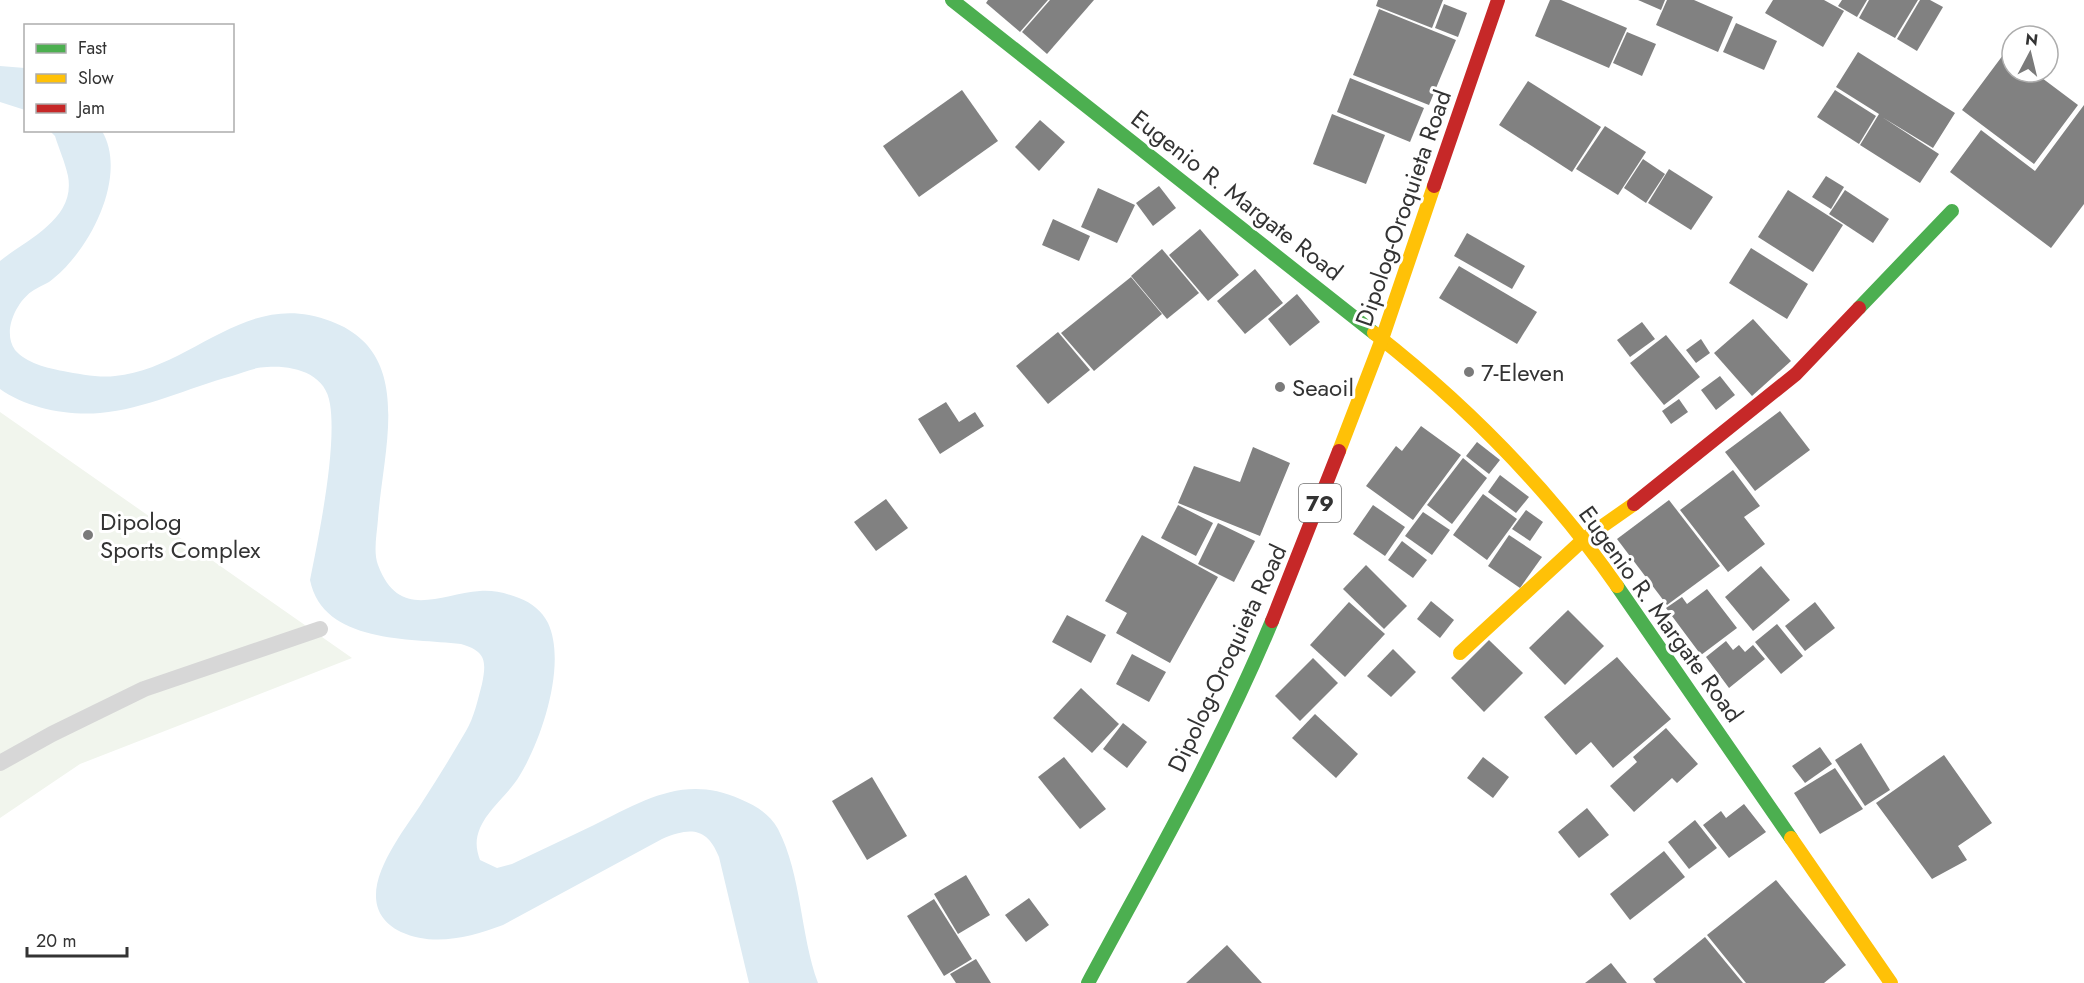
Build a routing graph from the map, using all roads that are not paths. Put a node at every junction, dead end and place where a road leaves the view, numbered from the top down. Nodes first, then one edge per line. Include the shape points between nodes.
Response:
1 (952, 0) edge
2 (1498, 0) edge
3 (1952, 211) dead end
4 (1382, 339) junction
5 (1584, 539) junction
6 (320, 629) dead end
7 (1460, 653) dead end
8 (0, 763) edge
9 (1088, 983) edge
10 (1891, 983) edge

1 - 4 street, Eugenio R. Margate Road
2 - 4 street, Dipolog-Oroquieta Road / 79
3 - 5 street via 1796,374 1638,502
4 - 5 street, Eugenio R. Margate Road via 1479,422
4 - 9 street, Dipolog-Oroquieta Road / 79 via 1253,667
5 - 7 street
5 - 10 street, Eugenio R. Margate Road
6 - 8 lane via 144,689

